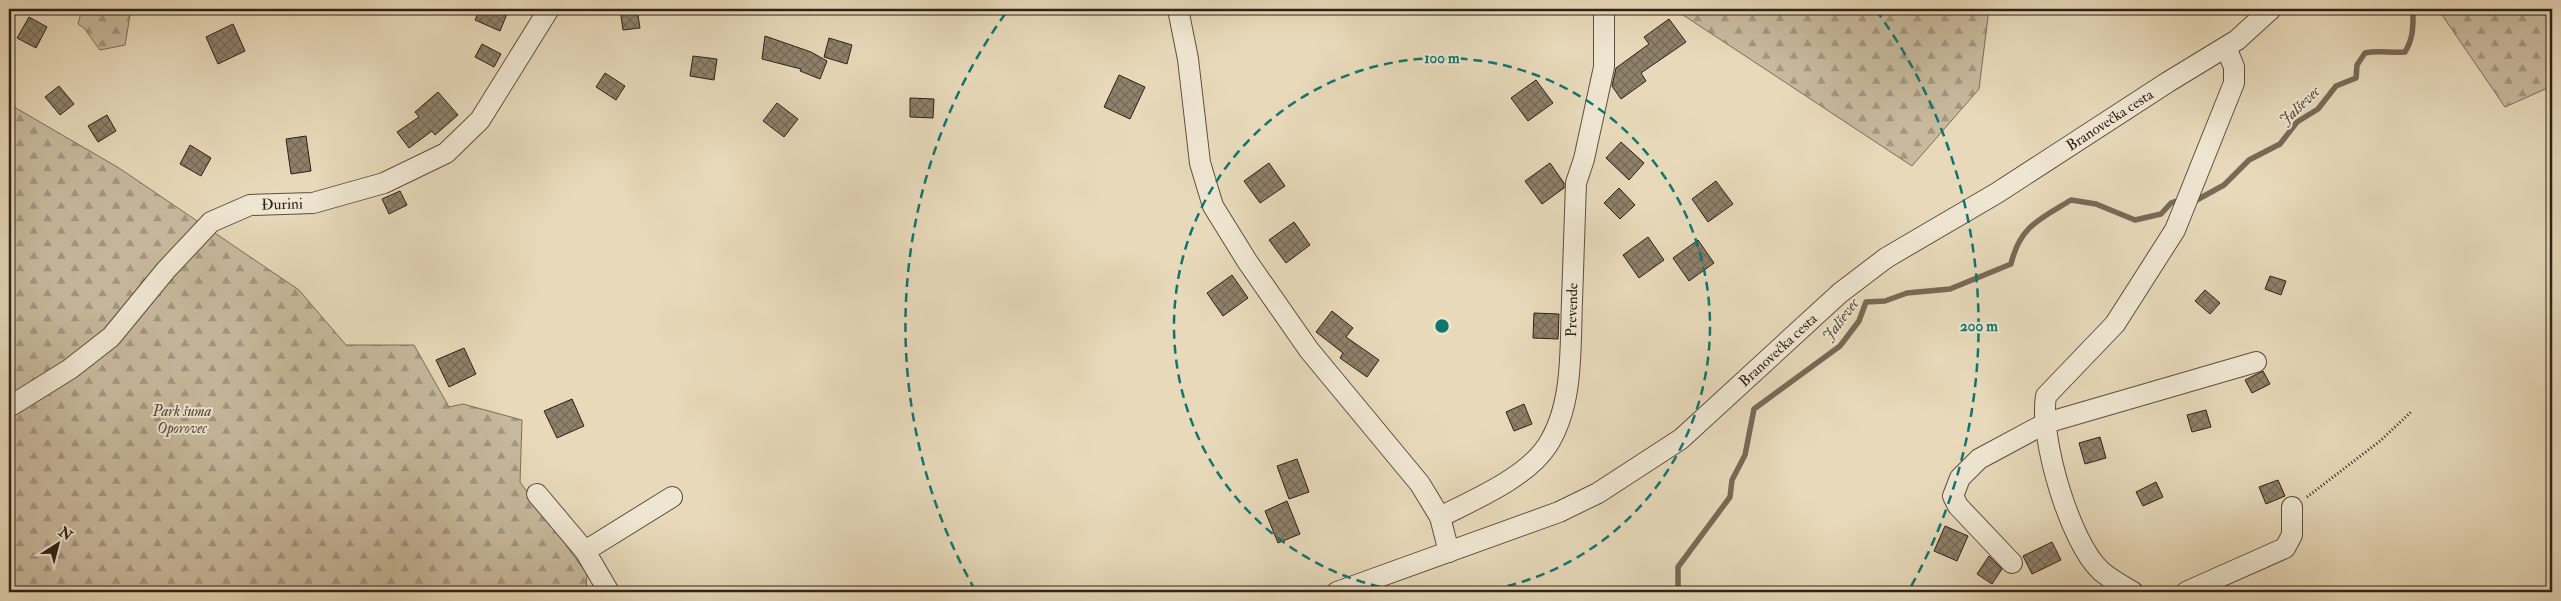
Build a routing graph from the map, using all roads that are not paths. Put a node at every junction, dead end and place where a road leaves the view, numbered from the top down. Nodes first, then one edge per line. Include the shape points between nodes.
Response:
1 (549, 9) edge
2 (1178, 9) edge
3 (1604, 9) edge
4 (2270, 9) edge
5 (2226, 47) junction
6 (2256, 362) dead end
7 (9, 407) edge
8 (2046, 423) junction
9 (537, 494) dead end
10 (672, 497) dead end
11 (2292, 507) road end
12 (1440, 517) junction
13 (585, 551) junction
14 (1449, 552) junction
15 (2012, 562) dead end
16 (609, 592) edge
17 (1336, 592) edge
18 (2133, 592) edge
19 (2186, 592) edge

1 - 7 street, Đurini via 480,120 446,153 384,183 313,203 250,205 211,222 111,337 70,369
2 - 12 street via 1188,59 1200,163 1213,206 1309,350 1420,484
3 - 12 street, Prevende via 1604,67 1576,183 1570,355 1565,405 1547,446 1522,471
4 - 5 street, Branovečka cesta
5 - 8 street via 2234,67 2234,83 2175,230 2115,324 2046,396
5 - 14 street, Branovečka cesta via 1997,193 1886,258 1840,293 1672,445 1598,492 1559,512
6 - 8 street
8 - 15 street via 1979,459 1960,478 1953,496 1958,506
8 - 18 street via 2060,492 2080,540 2101,571
9 - 13 street
10 - 13 street
11 - 19 street via 2292,535 2285,548
12 - 14 street
13 - 16 street
14 - 17 street, Branovečka cesta

